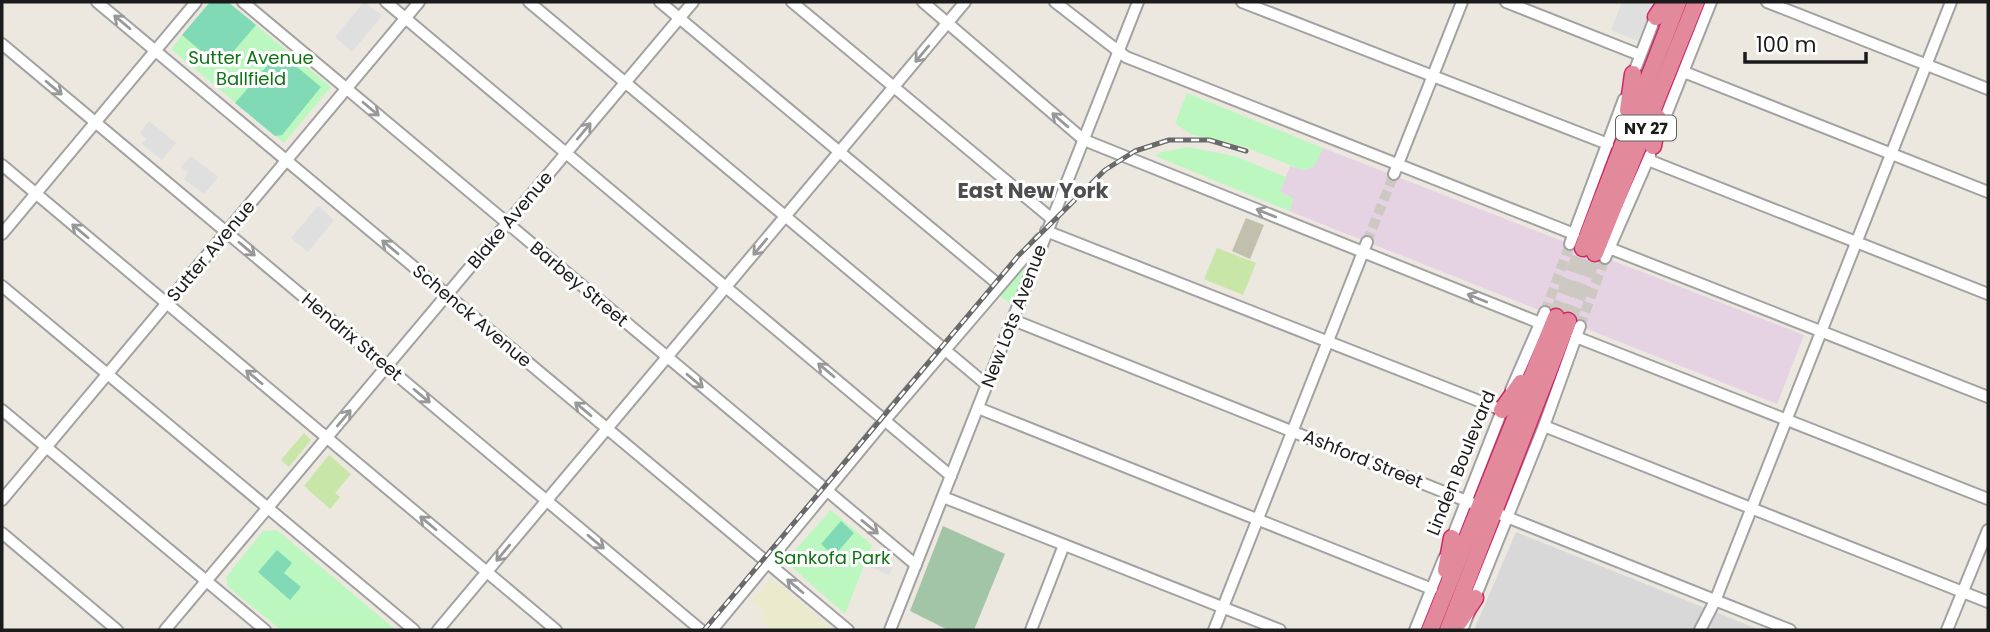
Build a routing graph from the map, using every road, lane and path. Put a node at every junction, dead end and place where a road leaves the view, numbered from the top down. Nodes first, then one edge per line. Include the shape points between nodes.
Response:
1 (97, 2) edge
2 (196, 2) edge
3 (243, 2) edge
4 (386, 2) edge
5 (419, 2) edge
6 (529, 2) edge
7 (660, 2) edge
8 (693, 2) edge
9 (792, 2) edge
10 (923, 2) edge
11 (965, 2) edge
12 (1055, 2) edge
13 (1138, 2) edge
14 (1242, 2) edge
15 (1462, 2) edge
16 (1506, 2) edge
17 (1678, 2) edge
18 (1696, 2) edge
19 (1705, 2) edge
20 (1711, 2) edge
21 (1767, 2) edge
22 (1951, 2) edge
23 (1661, 7) edge
24 (406, 18) junction
25 (679, 18) junction
26 (948, 23) junction
27 (1683, 35) junction
28 (2, 44) edge
29 (155, 51) junction
30 (1118, 52) junction
31 (1640, 55) junction
32 (1926, 65) junction
33 (1684, 72) junction
34 (1633, 74) joint
35 (1433, 75) junction
36 (625, 82) junction
37 (1663, 86) junction
38 (894, 87) junction
39 (347, 89) junction
40 (1988, 89) edge
41 (95, 122) junction
42 (1084, 140) junction
43 (1615, 143) junction
44 (839, 152) junction
45 (566, 153) junction
46 (1651, 153) junction
47 (1891, 153) junction
48 (287, 160) junction
49 (2, 164) edge
50 (1396, 169) junction
51 (1988, 192) edge
52 (36, 193) junction
53 (785, 216) junction
54 (1052, 219) junction
55 (507, 223) junction
56 (226, 232) junction
57 (1046, 232) junction
58 (2, 234) edge
59 (1856, 242) junction
60 (1365, 247) junction
61 (1589, 248) junction
62 (999, 285) junction
63 (2, 286) edge
64 (726, 287) junction
65 (1988, 294) edge
66 (447, 295) junction
67 (166, 304) junction
68 (1013, 320) junction
69 (1561, 323) junction
70 (1821, 331) junction
71 (1328, 341) junction
72 (945, 350) junction
73 (667, 358) junction
74 (1536, 361) junction
75 (387, 367) junction
76 (108, 374) junction
77 (987, 386) junction
78 (1988, 397) edge
79 (978, 408) junction
80 (2, 410) edge
81 (1502, 410) junction
82 (885, 420) junction
83 (1787, 420) junction
84 (1544, 426) junction
85 (607, 429) junction
86 (1293, 430) junction
87 (327, 438) junction
88 (46, 447) junction
89 (951, 476) junction
90 (826, 491) junction
91 (943, 497) junction
92 (1988, 499) edge
93 (2, 500) edge
94 (547, 501) junction
95 (1473, 503) junction
96 (268, 508) junction
97 (1752, 509) junction
98 (1501, 514) junction
99 (1258, 519) junction
100 (1988, 530) edge
101 (2, 533) edge
102 (1452, 538) junction
103 (1064, 545) junction
104 (768, 563) junction
105 (916, 565) junction
106 (487, 572) junction
107 (206, 580) junction
108 (1432, 589) junction
109 (1963, 592) junction
110 (1475, 598) junction
111 (1715, 601) junction
112 (1988, 601) edge
113 (1440, 605) junction
114 (1223, 608) junction
115 (117, 630) edge
116 (165, 630) edge
117 (265, 630) edge
118 (414, 630) edge
119 (438, 630) edge
120 (556, 630) edge
121 (702, 630) edge
122 (712, 630) edge
123 (848, 630) edge
124 (890, 630) edge
125 (1031, 630) edge
126 (1214, 630) edge
127 (1280, 630) edge
128 (1415, 630) edge
129 (1430, 630) edge
130 (1451, 630) edge
131 (1462, 630) edge
132 (1700, 630) edge
133 (1790, 630) edge
134 (1947, 630) edge

29 -> 1 street, Schenck Avenue
2 - 29 street
3 - 39 street, Barbey Street
4 - 24 street
5 - 24 street, Sutter Avenue
6 - 36 street
7 - 25 street
8 - 25 street, Blake Avenue
9 - 38 street
10 - 26 street
11 - 26 street
12 - 30 street
13 - 30 street, New Lots Avenue
14 - 35 street
15 - 35 street
16 - 31 street
17 - 43 highway, NY 27
18 - 27 highway, NY 27
19 - 27 highway
20 - 33 street
21 - 32 street
22 - 32 street
23 - 31 street
24 - 39 street, Sutter Avenue
24 - 45 street
25 - 36 street, Blake Avenue
25 - 44 street
26 -> 38 street
42 -> 26 street
27 - 37 highway, NY 27
28 -> 41 street, Hendrix Street
29 - 41 street
29 - 48 street, Schenck Avenue
30 - 42 street, New Lots Avenue
30 - 50 street
31 - 34 street
32 - 40 street
32 - 47 street
33 - 46 street
33 - 47 street
34 - 43 highway
35 - 43 street
35 - 50 street
45 -> 36 street, Blake Avenue
36 - 53 street
37 - 46 highway
37 - 61 highway, NY 27
38 - 44 street
38 - 54 street
39 - 48 street, Sutter Avenue
39 -> 55 street, Barbey Street
41 - 52 street
41 - 56 street, Hendrix Street
42 - 54 street, New Lots Avenue
60 -> 42 street
43 - 61 highway, NY 27
44 - 53 street
44 - 62 street
45 - 55 street, Blake Avenue
45 - 64 street
46 - 59 street
46 - 61 street
47 - 51 street
47 - 59 street
48 - 56 street, Sutter Avenue
66 -> 48 street, Schenck Avenue
49 - 52 street
50 - 61 street
52 - 58 street
67 -> 52 street
53 -> 64 street
53 - 72 street
54 - 57 street, New Lots Avenue
55 - 66 street, Blake Avenue
55 - 73 street, Barbey Street
56 - 67 street, Sutter Avenue
56 -> 75 street, Hendrix Street
57 - 62 street
57 - 68 street, New Lots Avenue
57 - 71 street
59 - 65 street
59 - 70 street
69 -> 60 street
60 - 71 street
61 - 70 street
62 - 72 street
63 - 76 street
64 - 73 street
82 -> 64 street
66 - 75 street, Blake Avenue
85 -> 66 street, Schenck Avenue
67 - 76 street, Sutter Avenue
87 -> 67 street
68 - 77 street, New Lots Avenue
68 - 86 street, Ashford Street
69 - 74 highway, Linden Boulevard
69 - 81 street, Linden Boulevard
69 - 83 street
69 - 84 street
69 - 98 highway
70 - 78 street
70 - 83 street
71 - 81 street
71 - 86 street
72 - 77 street
72 - 82 street
73 - 85 street
73 -> 90 street, Barbey Street
74 - 81 highway
74 - 95 highway, Linden Boulevard
87 -> 75 street, Blake Avenue
75 -> 94 street, Hendrix Street
76 - 88 street, Sutter Avenue
76 - 96 street
77 - 79 street, New Lots Avenue
79 - 89 street, New Lots Avenue
79 - 99 street
80 - 88 street
81 - 95 street, Linden Boulevard
82 - 89 street
82 - 90 street
83 - 92 street
83 - 97 street
84 - 97 street
84 - 98 street
85 - 94 street
85 - 104 street, Schenck Avenue
86 - 95 street, Ashford Street
86 - 99 street
87 - 96 street, Blake Avenue
106 -> 87 street
88 - 93 street, Sutter Avenue
88 - 107 street
89 - 91 street, New Lots Avenue
90 - 104 street
90 -> 105 street, Barbey Street
91 - 103 street
91 - 105 street, New Lots Avenue
94 -> 106 street
94 -> 121 street, Hendrix Street
95 - 98 street, Ashford Street
95 - 102 street, Linden Boulevard
95 - 113 highway, Linden Boulevard
96 - 107 street, Blake Avenue
96 - 118 street
97 - 109 street
97 - 111 street
98 - 110 street
98 - 111 street, Ashford Street
98 - 130 highway
99 - 108 street
99 - 114 street
100 - 109 street
101 - 115 street
102 - 108 street, Linden Boulevard
102 - 113 highway
103 - 114 street
103 - 125 street
104 - 122 street
123 -> 104 street, Schenck Avenue
105 - 124 street, New Lots Avenue
106 - 119 street
106 - 120 street
107 - 116 street, Blake Avenue
107 - 117 street
108 - 128 street, Linden Boulevard
109 - 112 street
109 - 134 street
110 - 130 highway
110 - 131 street
111 - 132 street
111 - 133 street, Ashford Street
113 - 129 highway, Linden Boulevard
114 - 126 street
114 - 127 street

